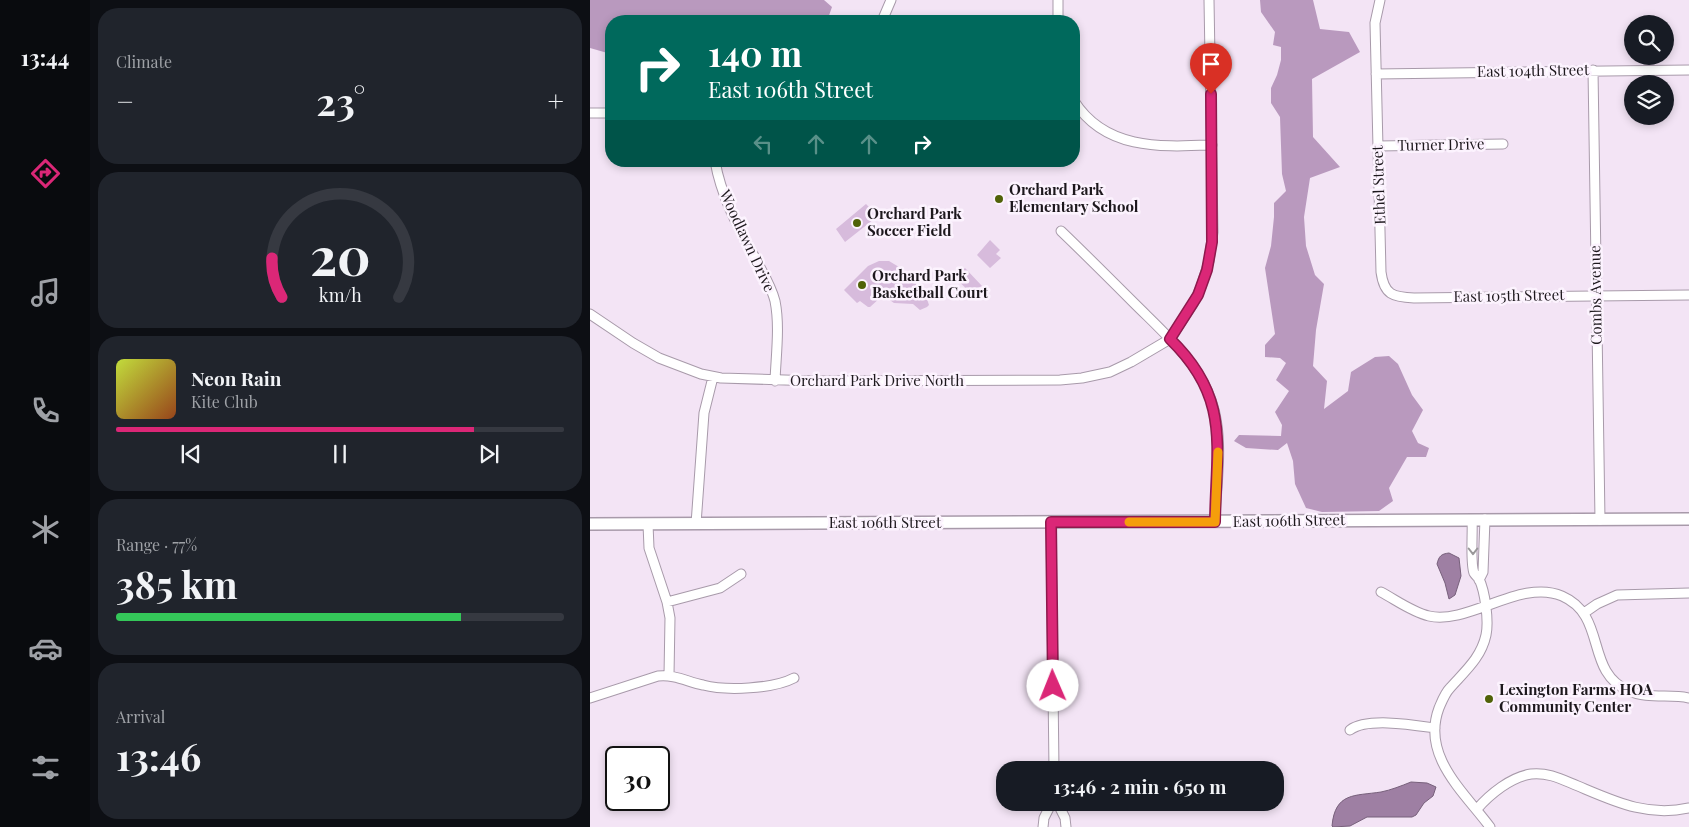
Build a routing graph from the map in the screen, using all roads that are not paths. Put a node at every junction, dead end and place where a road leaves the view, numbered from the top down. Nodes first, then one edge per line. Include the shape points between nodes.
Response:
1 (891, 0) edge
2 (1058, 0) edge
3 (1209, 0) edge
4 (1380, 0) edge
5 (885, 15) edge
6 (1058, 15) edge
7 (1593, 70) junction
8 (1689, 70) edge
9 (1376, 74) junction
10 (1080, 108) edge
11 (590, 113) edge
12 (605, 113) edge
13 (1503, 144) dead end
14 (1212, 145) junction
15 (1378, 146) junction
16 (716, 167) edge
17 (1062, 231) dead end
18 (1390, 294) joint
19 (1596, 295) junction
20 (1689, 295) edge
21 (590, 314) edge
22 (1170, 339) junction
23 (712, 377) junction
24 (775, 381) junction
25 (1485, 519) junction
26 (1689, 519) edge
27 (1472, 520) junction
28 (1600, 520) junction
29 (1051, 522) junction
30 (1215, 522) junction
31 (590, 524) edge
32 (648, 524) junction
33 (696, 524) junction
34 (741, 574) dead end
35 (1479, 580) junction
36 (1381, 592) dead end
37 (1689, 593) edge
38 (667, 602) junction
39 (1486, 606) junction
40 (1584, 613) junction
41 (669, 675) junction
42 (794, 678) dead end
43 (590, 698) edge
44 (1689, 698) edge
45 (1434, 728) junction
46 (1350, 730) dead end
47 (1054, 761) edge
48 (1477, 808) junction
49 (1689, 808) edge
50 (1047, 811) edge
51 (1062, 811) edge
52 (1043, 827) edge
53 (1066, 827) edge
54 (1490, 827) edge

1 - 5 street
2 - 6 street
3 - 14 street
4 - 9 street, Ethel Street via 1375,23
7 - 8 street, East 104th Street
7 - 9 street, East 104th Street
7 - 19 street, Combs Avenue
9 - 15 street, Ethel Street
10 - 14 street via 1093,124 1119,139 1148,145
11 - 12 street
13 - 15 street, Turner Drive
14 - 22 street via 1213,226 1209,261 1198,295
15 - 18 street, Ethel Street via 1381,272
16 - 24 street, Woodlawn Drive via 726,200 766,278 774,301 777,328
17 - 22 street
18 - 19 street, East 105th Street via 1414,298
19 - 20 street, East 105th Street
19 - 28 street, Combs Avenue
21 - 23 street, Orchard Park Drive North via 655,355
22 - 24 street, Orchard Park Drive North via 1118,369 1082,378
22 - 30 street via 1201,378 1216,418
23 - 24 street, Orchard Park Drive North
23 - 33 street via 704,413
25 - 27 street, East 106th Street
25 - 28 street, East 106th Street
25 - 35 street via 1483,572
26 - 28 street, East 106th Street
27 - 30 street, East 106th Street
27 -> 35 street via 1474,573
29 - 30 street, East 106th Street
29 - 33 street, East 106th Street
29 - 47 street
31 - 32 street, East 106th Street
32 - 33 street, East 106th Street
32 - 38 street via 650,548
34 - 38 street via 720,588
35 - 39 street
36 - 39 street via 1430,616 1451,616
37 - 40 street via 1617,595
38 - 41 street via 671,633
39 - 40 street via 1541,592 1561,596
39 - 45 street via 1488,624 1484,645 1476,661 1444,696
40 - 44 street via 1592,628 1602,665 1623,688 1641,694
41 - 42 street via 717,688 766,687
41 - 43 street via 651,677
45 - 46 street via 1376,723 1355,726
45 - 48 street via 1437,751 1443,765
48 - 49 street via 1513,780 1529,774 1554,776 1629,807 1648,810
48 - 54 street
50 - 52 street
51 - 53 street

